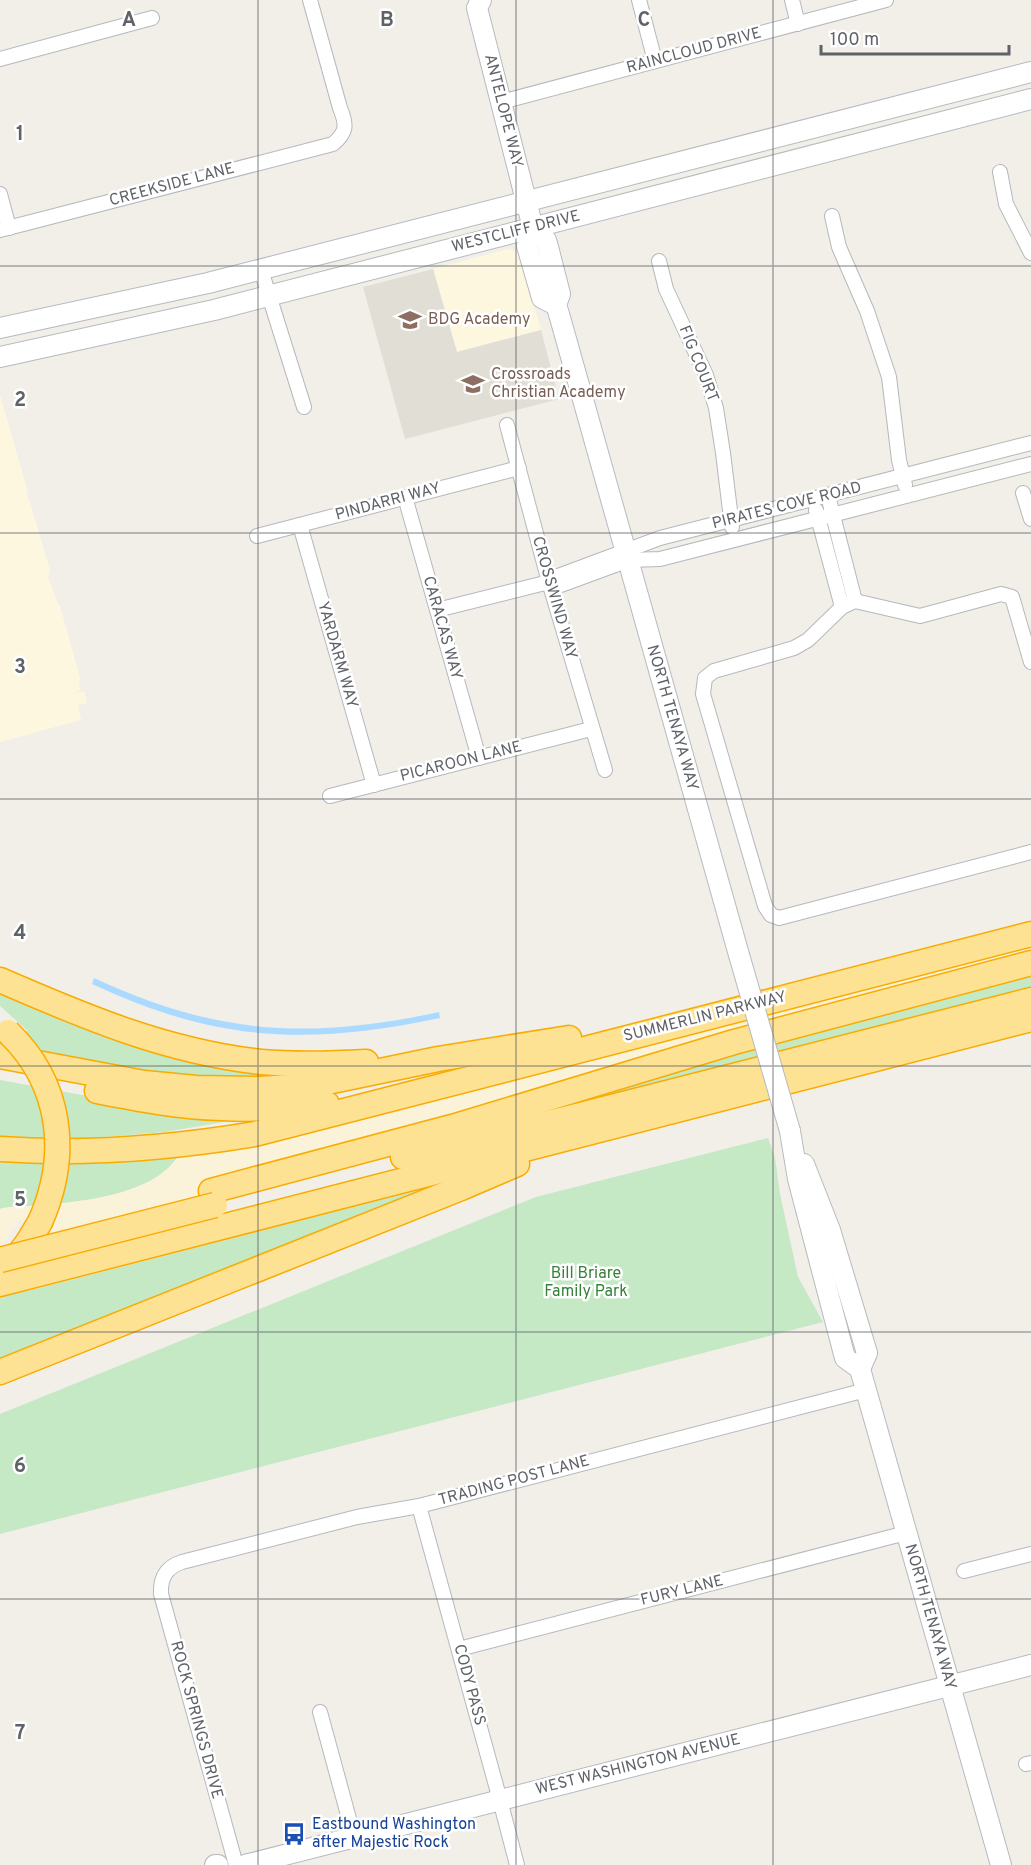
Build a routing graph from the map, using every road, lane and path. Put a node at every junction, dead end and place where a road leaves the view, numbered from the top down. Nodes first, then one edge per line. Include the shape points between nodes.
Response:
1 (310, 0) edge
2 (639, 0) edge
3 (792, 0) edge
4 (886, 0) edge
5 (475, 3) edge
6 (152, 18) dead end
7 (798, 24) junction
8 (0, 59) edge
9 (655, 61) junction
10 (1031, 72) edge
11 (1031, 99) edge
12 (501, 102) junction
13 (1000, 172) dead end
14 (0, 194) edge
15 (529, 215) junction
16 (832, 216) dead end
17 (5, 229) edge
18 (1031, 253) edge
19 (659, 261) dead end
20 (261, 270) junction
21 (268, 296) junction
22 (0, 329) edge
23 (3, 357) edge
24 (304, 407) dead end
25 (507, 425) dead end
26 (1031, 443) edge
27 (1031, 464) edge
28 (519, 468) junction
29 (903, 476) junction
30 (1023, 493) dead end
31 (907, 495) junction
32 (828, 496) junction
33 (405, 497) junction
34 (813, 499) junction
35 (833, 515) junction
36 (818, 518) junction
37 (1031, 519) edge
38 (730, 520) junction
39 (300, 525) junction
40 (257, 536) dead end
41 (736, 540) junction
42 (627, 556) junction
43 (549, 582) junction
44 (855, 601) junction
45 (842, 607) junction
46 (437, 610) junction
47 (1031, 662) edge
48 (591, 729) junction
49 (479, 758) junction
50 (605, 770) dead end
51 (374, 785) junction
52 (330, 796) dead end
53 (1031, 852) edge
54 (1031, 934) edge
55 (1031, 963) edge
56 (0, 980) edge
57 (1031, 1000) edge
58 (714, 1015) junction
59 (1031, 1019) edge
60 (3, 1029) edge
61 (0, 1056) edge
62 (438, 1059) junction
63 (0, 1073) edge
64 (379, 1101) junction
65 (585, 1134) junction
66 (0, 1149) edge
67 (803, 1177) junction
68 (213, 1198) junction
69 (805, 1206) junction
70 (0, 1244) edge
71 (0, 1260) edge
72 (0, 1277) edge
73 (0, 1284) edge
74 (847, 1286) junction
75 (863, 1361) junction
76 (0, 1372) edge
77 (866, 1390) junction
78 (419, 1506) junction
79 (906, 1533) junction
80 (1031, 1554) edge
81 (964, 1571) dead end
82 (164, 1574) joint
83 (459, 1649) junction
84 (1031, 1665) edge
85 (950, 1685) junction
86 (320, 1712) dead end
87 (500, 1800) junction
88 (354, 1837) junction
89 (236, 1865) edge
90 (245, 1865) edge
91 (517, 1865) edge
92 (1001, 1865) edge

1 - 17 street, CREEKSIDE LANE via 346,122 342,136 333,144
2 - 9 street
3 - 7 street
4 - 7 street, RAINCLOUD DRIVE
5 - 12 main road, ANTELOPE WAY
6 - 8 street
7 - 9 street, RAINCLOUD DRIVE
9 - 12 street, RAINCLOUD DRIVE
10 - 15 main road, WESTCLIFF DRIVE
11 - 15 main road, WESTCLIFF DRIVE
12 - 15 main road, ANTELOPE WAY
13 - 18 street via 1006,204
14 - 17 street
15 - 20 main road, WESTCLIFF DRIVE
15 - 21 main road, WESTCLIFF DRIVE
15 - 42 main road, NORTH TENAYA WAY via 546,240 560,294 556,305
16 - 29 street via 838,247 867,311 889,377
19 - 38 street, FIG COURT via 666,289 706,375 716,408
20 - 21 street
20 - 22 main road, WESTCLIFF DRIVE
21 - 23 main road, WESTCLIFF DRIVE
21 - 24 street
22 - 23 main road
25 - 28 street, CROSSWIND WAY
26 - 29 street, PIRATES COVE ROAD
27 - 31 street, PIRATES COVE ROAD
28 - 33 street, PINDARRI WAY
28 - 43 street, CROSSWIND WAY
29 - 31 street
29 - 32 street, PIRATES COVE ROAD
30 - 37 street
31 - 35 street, PIRATES COVE ROAD
32 - 34 street, PIRATES COVE ROAD
32 - 35 street
33 - 39 street, PINDARRI WAY
33 - 46 street, CARACAS WAY
34 - 36 street
34 - 38 street, PIRATES COVE ROAD
35 - 36 street, PIRATES COVE ROAD
35 - 44 street
36 - 41 street, PIRATES COVE ROAD
36 - 45 street
38 - 41 street, FIG COURT
38 - 42 street, PIRATES COVE ROAD via 660,538
39 - 40 street, PINDARRI WAY
39 - 51 street, YARDARM WAY
41 - 42 street, PIRATES COVE ROAD via 660,559
42 - 43 street, PIRATES COVE ROAD
42 - 67 main road, NORTH TENAYA WAY, bridge
43 - 46 street, PIRATES COVE ROAD
43 - 48 street, CROSSWIND WAY
44 - 45 street
44 - 47 street via 920,616 1001,594 1012,597
45 - 53 street via 808,640 794,648 714,671 705,678 703,694 765,906 771,915 779,918
46 - 49 street, CARACAS WAY
48 - 49 street, PICAROON LANE
48 - 50 street, CROSSWIND WAY
49 - 51 street, PICAROON LANE
51 - 52 street, PICAROON LANE
54 - 58 highway, SUMMERLIN PARKWAY
55 - 68 highway via 734,1042
56 - 62 highway via 121,1030 220,1056 306,1065
57 - 68 highway via 576,1116
58 - 62 highway
58 - 64 highway, SUMMERLIN PARKWAY
59 - 65 highway
60 - 72 highway, bridge via 23,1048 38,1071 49,1094 58,1140 57,1170 40,1222
61 - 62 highway via 132,1081 232,1090 308,1086
63 - 64 highway via 188,1106 266,1108
64 - 66 highway via 255,1134 187,1144 96,1150
65 - 73 highway
65 - 76 highway via 461,1188
67 - 69 main road, NORTH TENAYA WAY
67 - 74 main road, NORTH TENAYA WAY via 830,1230
68 - 70 highway
68 - 71 highway, bridge
69 - 74 main road via 820,1231 834,1279
69 - 75 main road, NORTH TENAYA WAY via 826,1293 837,1296 841,1303
74 - 75 main road, NORTH TENAYA WAY
75 - 77 main road, NORTH TENAYA WAY
77 - 78 street, TRADING POST LANE
77 - 79 main road, NORTH TENAYA WAY
78 - 82 street, TRADING POST LANE via 357,1517 182,1562
78 - 83 street, CODY PASS
79 - 83 street, FURY LANE
79 - 85 main road, NORTH TENAYA WAY
80 - 81 street
82 - 89 street, ROCK SPRINGS DRIVE via 160,1586 163,1601
83 - 87 street, CODY PASS
84 - 85 main road, WEST WASHINGTON AVENUE
85 - 87 main road, WEST WASHINGTON AVENUE
85 - 92 main road, NORTH TENAYA WAY
86 - 88 street
87 - 88 main road, WEST WASHINGTON AVENUE
87 - 91 street, CODY PASS
88 - 90 main road, WEST WASHINGTON AVENUE

